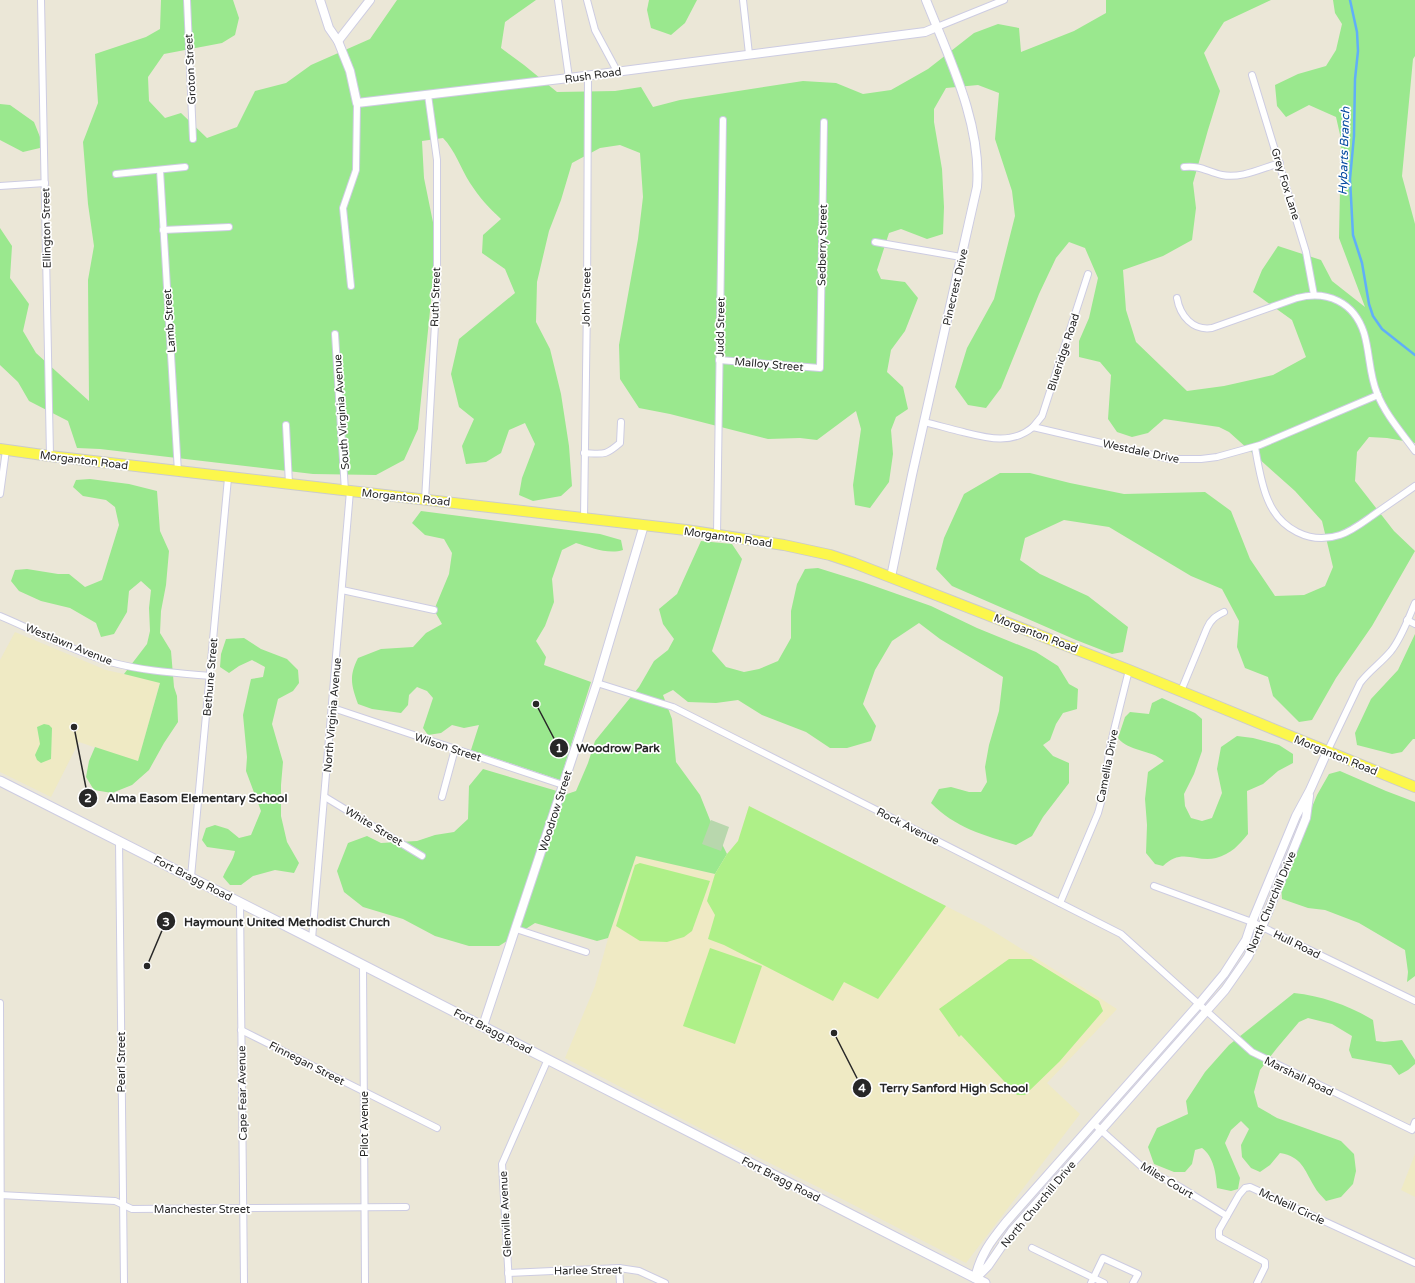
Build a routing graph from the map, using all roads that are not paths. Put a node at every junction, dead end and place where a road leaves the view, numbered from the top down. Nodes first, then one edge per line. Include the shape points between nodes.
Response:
1 (41, 0) edge
2 (186, 0) edge
3 (320, 0) edge
4 (370, 0) edge
5 (558, 0) edge
6 (587, 0) edge
7 (742, 0) edge
8 (926, 0) edge
9 (1004, 0) edge
10 (937, 27) junction
11 (338, 41) junction
12 (749, 54) junction
13 (617, 71) junction
14 (588, 75) junction
15 (1252, 75) dead end
16 (568, 78) junction
17 (428, 95) junction
18 (356, 103) junction
19 (723, 120) dead end
20 (824, 122) dead end
21 (193, 139) dead end
22 (1280, 163) junction
23 (185, 167) dead end
24 (1184, 167) dead end
25 (160, 170) junction
26 (116, 174) dead end
27 (45, 182) junction
28 (0, 186) edge
29 (229, 226) dead end
30 (163, 230) junction
31 (875, 242) dead end
32 (961, 257) junction
33 (1088, 274) dead end
34 (350, 286) dead end
35 (1314, 295) junction
36 (1177, 298) dead end
37 (335, 334) dead end
38 (719, 360) junction
39 (820, 368) joint
40 (1378, 395) junction
41 (621, 422) dead end
42 (924, 422) junction
43 (286, 425) dead end
44 (1033, 427) junction
45 (1255, 447) junction
46 (3, 449) edge
47 (1415, 451) edge
48 (584, 453) junction
49 (50, 456) junction
50 (178, 472) junction
51 (228, 478) junction
52 (289, 484) junction
53 (1415, 486) edge
54 (348, 491) junction
55 (0, 494) edge
56 (425, 500) junction
57 (584, 518) junction
58 (644, 525) junction
59 (717, 535) junction
60 (891, 577) junction
61 (342, 590) junction
62 (1415, 603) edge
63 (434, 610) dead end
64 (1224, 612) dead end
65 (0, 616) edge
66 (1407, 620) junction
67 (1415, 624) edge
68 (1130, 670) junction
69 (210, 676) junction
70 (597, 683) junction
71 (1181, 691) junction
72 (333, 708) junction
73 (455, 749) junction
74 (1327, 752) junction
75 (0, 781) edge
76 (563, 785) junction
77 (1415, 787) edge
78 (1310, 790) junction
79 (325, 797) junction
80 (442, 797) dead end
81 (119, 841) junction
82 (422, 856) dead end
83 (191, 877) junction
84 (1154, 886) dead end
85 (240, 902) junction
86 (1060, 903) junction
87 (1252, 922) junction
88 (1262, 927) junction
89 (516, 929) junction
90 (312, 939) junction
91 (586, 952) dead end
92 (363, 965) junction
93 (1415, 1001) edge
94 (0, 1003) edge
95 (1198, 1004) junction
96 (1206, 1011) junction
97 (483, 1026) junction
98 (241, 1030) junction
99 (0, 1040) edge
100 (548, 1059) junction
101 (364, 1092) junction
102 (1415, 1122) edge
103 (1093, 1123) junction
104 (437, 1128) dead end
105 (1101, 1130) junction
106 (0, 1195) edge
107 (123, 1204) junction
108 (406, 1207) dead end
109 (364, 1208) junction
110 (243, 1209) junction
111 (1226, 1216) junction
112 (1032, 1248) dead end
113 (1415, 1264) edge
114 (619, 1268) junction
115 (508, 1273) junction
116 (975, 1278) junction
117 (1092, 1280) edge
118 (1, 1283) edge
119 (124, 1283) edge
120 (244, 1283) edge
121 (365, 1283) edge
122 (509, 1283) edge
123 (620, 1283) edge
124 (665, 1283) edge
125 (985, 1283) edge
126 (1104, 1283) edge
127 (1133, 1283) edge
128 (1257, 1283) edge

1 - 27 street, Ellington Street
2 - 21 street, Groton Street
3 - 11 street via 330,28
4 - 11 street
5 - 16 street
6 - 13 street via 595,30
7 - 12 street
8 - 10 street, Pinecrest Drive
9 - 10 street
10 - 12 street, Rush Road via 925,32
10 - 32 street, Pinecrest Drive via 967,110 976,156 977,187
11 - 18 street via 350,70
12 - 13 street, Rush Road
13 - 14 street, Rush Road
14 - 16 street, Rush Road
14 - 48 street, John Street
15 - 22 street, Grey Fox Lane
16 - 17 street, Rush Road
17 - 18 street, Rush Road
17 - 56 street, Ruth Street via 436,160 437,289
18 - 34 street via 356,170 343,208
19 - 38 street, Judd Street
20 - 39 street, Sedberry Street
22 - 24 street via 1234,176 1198,166
22 - 35 street, Grey Fox Lane via 1306,252
23 - 25 street
25 - 26 street
25 - 30 street, Lamb Street
27 - 28 street
27 - 49 street, Ellington Street
29 - 30 street
30 - 50 street, Lamb Street
31 - 32 street
32 - 42 street, Pinecrest Drive
33 - 44 street, Blueridge Road via 1042,416
35 - 36 street via 1297,298 1207,329 1196,327 1184,317
35 - 40 street via 1334,299 1354,314 1364,334
37 - 54 street, South Virginia Avenue
38 - 39 street, Malloy Street
38 - 59 street, Judd Street
40 - 45 street, Westdale Drive
40 - 47 street
41 - 48 street via 620,443 610,452
42 - 44 street via 990,439 1015,437
42 - 60 street, Pinecrest Drive
43 - 52 street
44 - 45 street, Westdale Drive via 1170,459 1217,457
45 - 53 street via 1264,491 1273,510 1286,526 1309,537 1330,537 1350,530
46 - 49 main road, Morganton Road
46 - 55 street
48 - 57 street, John Street
49 - 50 main road, Morganton Road
50 - 51 main road, Morganton Road
51 - 52 main road, Morganton Road
51 - 69 street, Bethune Street
52 - 54 main road, Morganton Road
54 - 56 main road, Morganton Road
54 - 61 street, North Virginia Avenue
56 - 57 main road, Morganton Road
57 - 58 main road, Morganton Road
58 - 59 main road, Morganton Road
58 - 70 street, Woodrow Street
59 - 60 main road, Morganton Road via 810,550
60 - 68 main road, Morganton Road
61 - 63 street
61 - 72 street, North Virginia Avenue
62 - 66 street
64 - 71 street via 1215,616 1207,628
65 - 69 street, Westlawn Avenue via 110,662 151,671
66 - 67 street
66 - 74 street via 1392,650 1360,683
68 - 71 main road, Morganton Road
68 - 86 street, Camellia Drive via 1109,752 1103,798
69 - 83 street, Bethune Street
70 - 76 street, Woodrow Street
70 - 86 street, Rock Avenue via 673,707
71 - 74 main road, Morganton Road
72 - 73 street, Wilson Street
72 - 79 street, North Virginia Avenue
73 - 76 street, Wilson Street
73 - 80 street
74 - 77 main road, Morganton Road
74 - 78 street, North Churchill Drive
75 - 81 main road, Fort Bragg Road
76 - 89 street, Woodrow Street
78 - 87 street, North Churchill Drive via 1296,816
78 - 88 street, North Churchill Drive via 1306,818
79 - 82 street, White Street
79 - 90 street, North Virginia Avenue
81 - 83 main road, Fort Bragg Road
81 - 107 street, Pearl Street
83 - 85 main road, Fort Bragg Road
84 - 87 street, Hull Road
85 - 90 main road, Fort Bragg Road
85 - 98 street, Cape Fear Avenue
86 - 95 street, Rock Avenue via 1121,934
87 - 88 street, Hull Road
87 - 95 street, North Churchill Drive via 1246,940 1235,958
88 - 93 street, Hull Road
88 - 96 street, North Churchill Drive via 1237,974
89 - 91 street
89 - 97 street, Woodrow Street
90 - 92 main road, Fort Bragg Road
92 - 97 main road, Fort Bragg Road
92 - 101 street, Pilot Avenue
94 - 99 street
95 - 96 street, Marshall Road
95 - 103 street, North Churchill Drive
96 - 102 street, Marshall Road via 1252,1052 1412,1130
96 - 105 street, North Churchill Drive
97 - 100 main road, Fort Bragg Road
98 - 101 street, Finnegan Street
98 - 110 street, Cape Fear Avenue
99 - 106 street
100 - 115 street, Glenville Avenue via 502,1164
100 - 116 main road, Fort Bragg Road
101 - 104 street, Finnegan Street
101 - 109 street, Pilot Avenue
103 - 105 street, Miles Court
103 - 116 street, North Churchill Drive via 991,1241 979,1262
105 - 111 street, Miles Court via 1142,1167
105 - 116 street, North Churchill Drive via 1012,1231 988,1266
106 - 107 street, Manchester Street via 115,1201
106 - 118 street
107 - 110 street, Manchester Street via 132,1209
107 - 119 street, Pearl Street
108 - 109 street, Manchester Street
109 - 110 street, Manchester Street
109 - 121 street, Pilot Avenue
110 - 120 street, Cape Fear Avenue
111 - 113 street, McNeill Circle via 1239,1195 1245,1188 1250,1187
111 - 128 street, McNeill Circle via 1219,1230 1219,1237 1265,1262
112 - 117 street
114 - 115 street, Harlee Street
114 - 123 street
114 - 124 street, Harlee Street via 639,1271
115 - 122 street, Glenville Avenue
116 - 125 main road, Fort Bragg Road
117 - 126 street
117 - 127 street via 1103,1258 1138,1274

